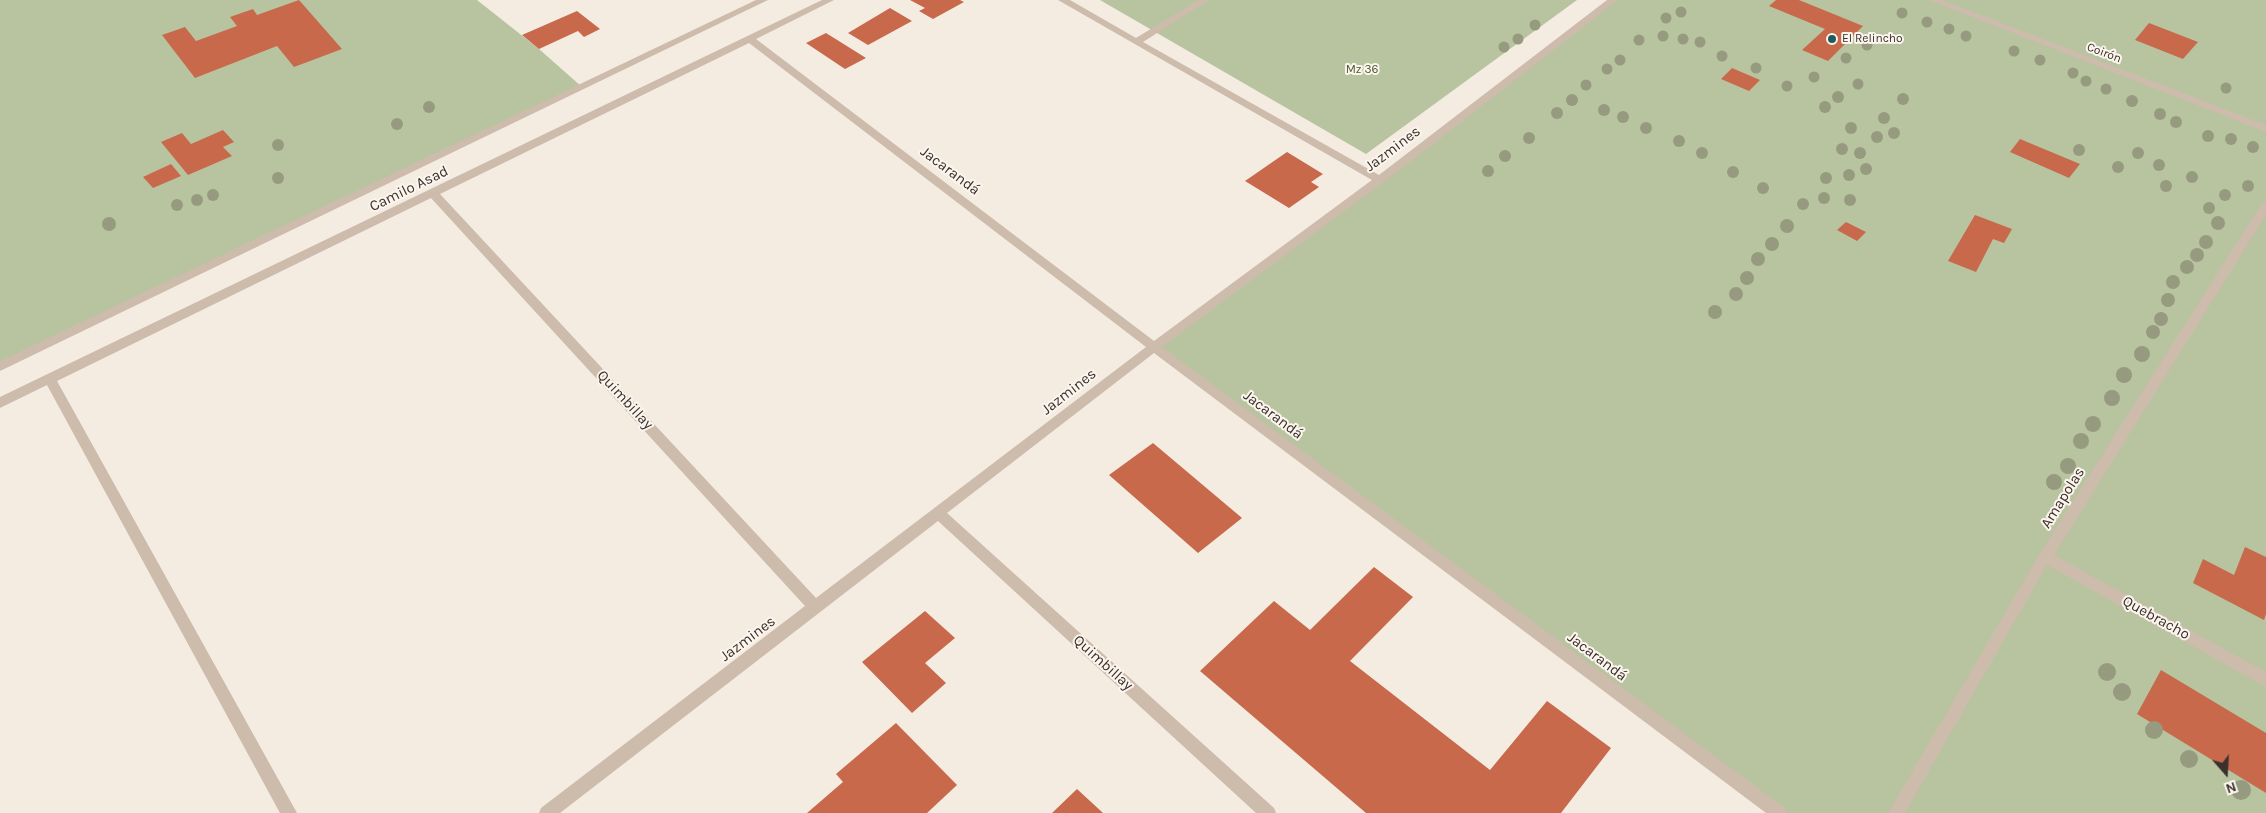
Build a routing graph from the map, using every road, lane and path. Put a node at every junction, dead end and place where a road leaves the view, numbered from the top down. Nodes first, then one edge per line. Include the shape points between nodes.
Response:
1 (763, 0) edge
2 (829, 0) edge
3 (1063, 0) edge
4 (1204, 0) edge
5 (1613, 0) edge
6 (1934, 0) edge
7 (750, 39) junction
8 (1136, 42) junction
9 (2266, 129) edge
10 (1379, 180) junction
11 (434, 194) junction
12 (2266, 206) edge
13 (1154, 347) junction
14 (0, 366) edge
15 (50, 379) junction
16 (0, 403) edge
17 (938, 513) junction
18 (2045, 557) junction
19 (816, 608) junction
20 (2266, 680) edge
21 (290, 813) edge
22 (547, 813) edge
23 (1268, 813) edge
24 (1779, 813) edge
25 (1896, 813) edge

1 - 14 street, Camilo Asad
2 - 7 street, Camilo Asad
3 - 8 street
4 - 8 street
5 - 10 street, Jazmines
6 - 9 street, Coirón
7 - 11 street, Camilo Asad
7 - 13 street, Jacarandá
8 - 10 street
10 - 13 street, Jazmines
11 - 15 street, Camilo Asad
11 - 19 street, Quimbillay
12 - 18 street, Amapolas
13 - 17 street, Jazmines
13 - 24 street, Jacarandá
15 - 16 street, Camilo Asad
15 - 21 street
17 - 19 street, Jazmines
17 - 23 street, Quimbillay
18 - 20 street, Quebracho
18 - 25 street, Amapolas
19 - 22 street, Jazmines

